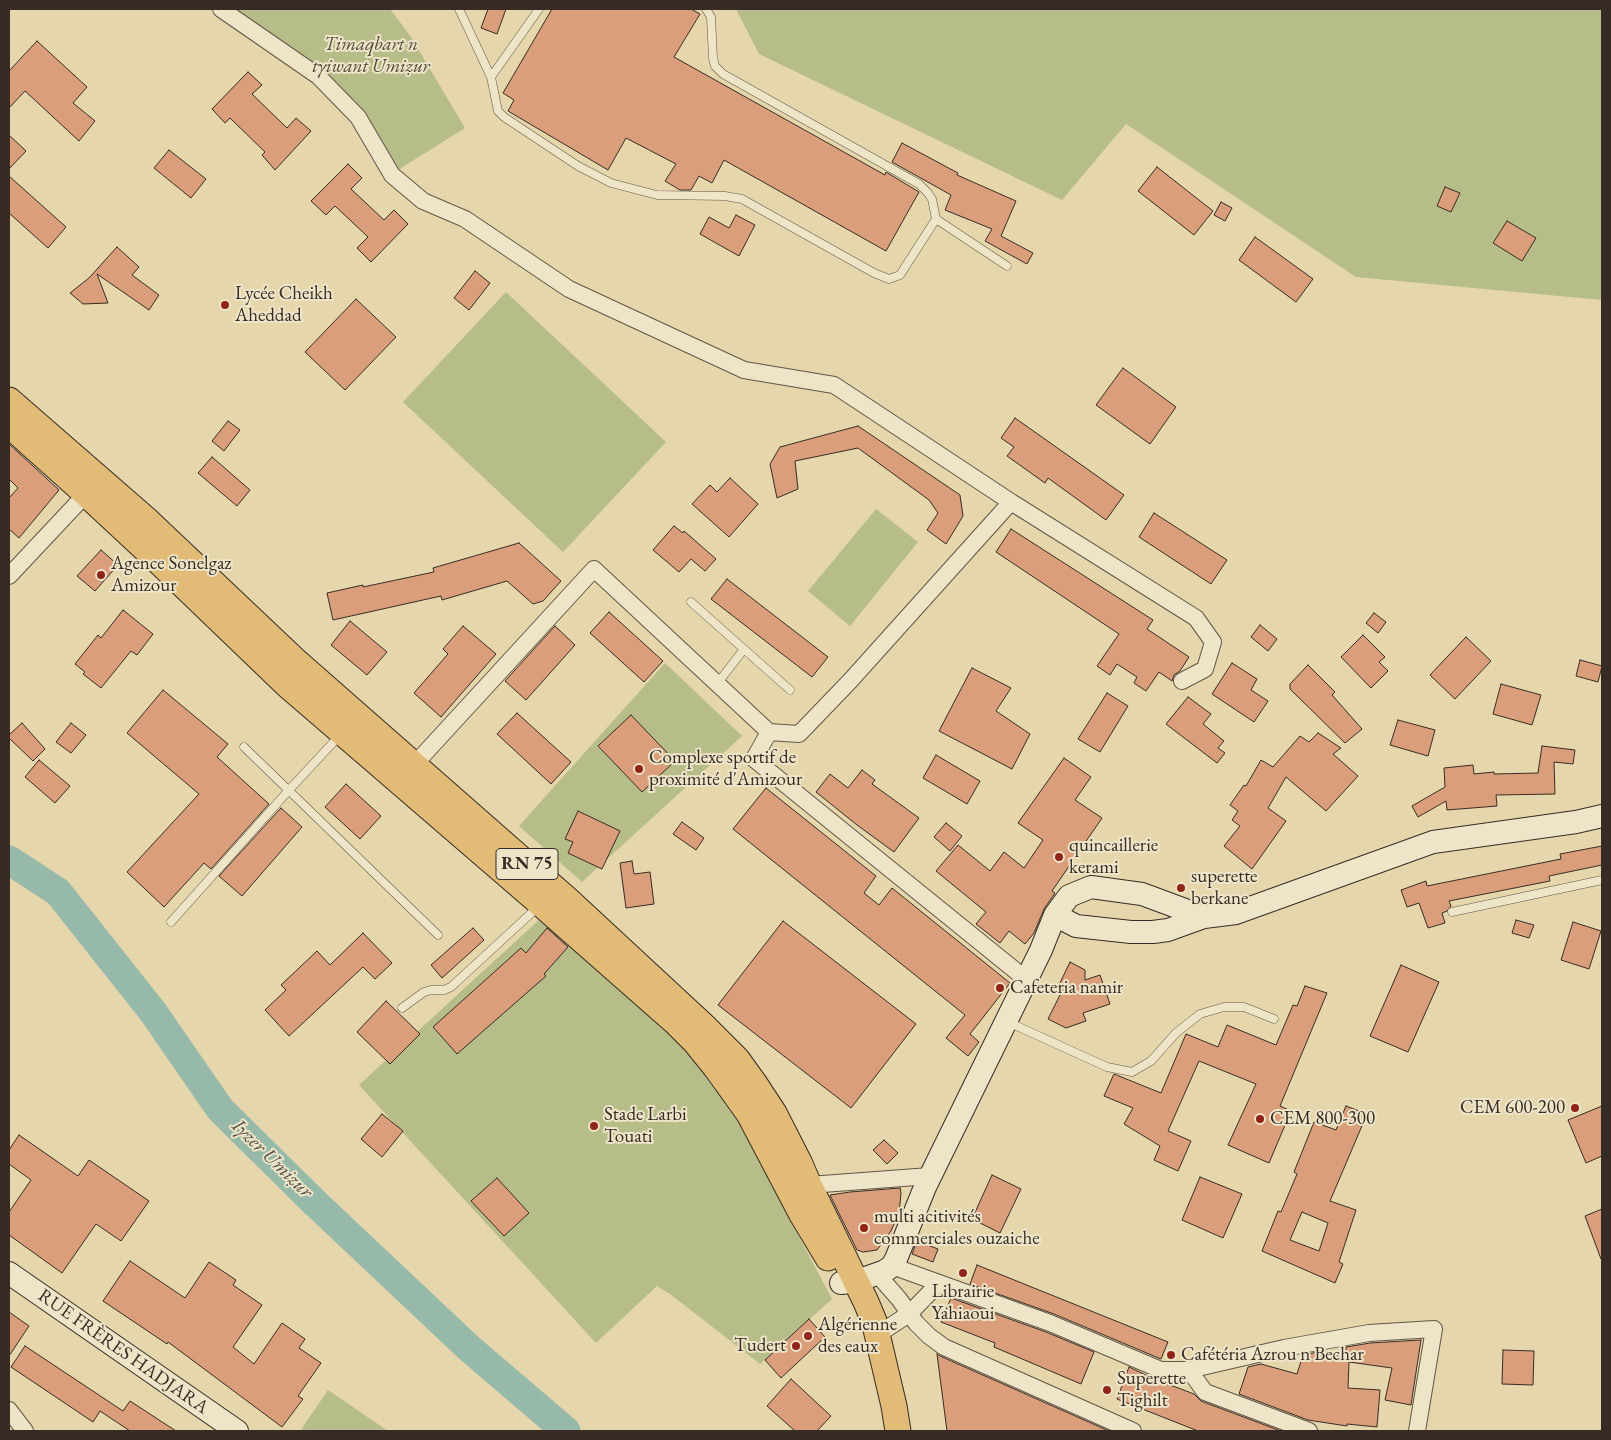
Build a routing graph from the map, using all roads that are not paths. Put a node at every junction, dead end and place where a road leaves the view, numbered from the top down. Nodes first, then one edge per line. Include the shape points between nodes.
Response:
1 (221, 9) edge
2 (459, 9) edge
3 (539, 9) edge
4 (706, 9) edge
5 (491, 77) junction
6 (936, 220) junction
7 (1007, 266) dead end
8 (9, 400) edge
9 (9, 426) edge
10 (86, 494) junction
11 (1010, 502) junction
12 (9, 576) edge
13 (212, 597) junction
14 (691, 602) dead end
15 (744, 648) junction
16 (1182, 681) dead end
17 (717, 684) junction
18 (790, 690) dead end
19 (768, 732) junction
20 (342, 734) junction
21 (244, 747) dead end
22 (414, 765) junction
23 (289, 790) junction
24 (1602, 816) edge
25 (1602, 880) edge
26 (555, 908) junction
27 (1452, 912) dead end
28 (1055, 915) junction
29 (1204, 917) junction
30 (171, 922) dead end
31 (438, 935) dead end
32 (1026, 980) junction
33 (402, 1008) dead end
34 (1274, 1019) dead end
35 (1006, 1021) junction
36 (930, 1176) junction
37 (809, 1185) junction
38 (9, 1273) edge
39 (866, 1276) junction
40 (939, 1283) junction
41 (909, 1314) junction
42 (877, 1335) junction
43 (1189, 1370) junction
44 (9, 1410) edge
45 (25, 1431) edge
46 (237, 1431) edge
47 (886, 1431) edge
48 (898, 1431) edge
49 (1133, 1431) edge
50 (1310, 1431) edge
51 (1417, 1431) edge

1 - 11 street via 318,76 358,117 392,175 423,201 465,220 569,289 744,370 834,385
2 - 5 lane
3 - 5 lane
4 - 6 lane via 710,17 715,66 723,74 919,184 932,199
5 - 6 lane via 498,111 504,117 578,166 611,183 658,195 742,199 889,280 900,275
6 - 7 lane
8 - 13 main road, RN 75 via 148,521
9 - 10 main road, RN 75
10 - 12 street
10 - 13 main road, RN 75
11 - 16 street via 1196,618 1213,642 1205,670
11 - 19 street via 850,681 798,734
13 - 20 main road, RN 75 via 287,685
13 - 22 main road, RN 75 via 298,663
14 - 15 lane
15 - 17 lane
15 - 18 lane
17 - 19 street
17 - 22 street via 594,569
19 - 32 street via 754,759
20 - 23 lane
20 - 26 main road, RN 75
21 - 23 lane
22 - 26 main road, RN 75
23 - 30 lane
23 - 31 lane
24 - 29 main road via 1433,842 1236,913
25 - 27 lane
26 - 33 lane via 451,988 424,992
26 - 37 main road, RN 75 via 706,1028 737,1059 774,1113
26 - 39 main road, RN 75 via 695,1042
28 - 29 main road via 1076,926 1131,932 1168,930
28 - 29 main road via 1069,896 1091,886 1142,894
28 - 32 main road
32 - 35 main road
34 - 35 lane via 1244,1007 1224,1007 1200,1014 1176,1033 1151,1061 1132,1072 1107,1067
35 - 36 main road
36 - 37 street
36 - 39 main road via 899,1253
37 - 39 main road, RN 75
38 - 46 main road, RUE FRÈRES HADJARA
39 - 40 street
39 - 41 street via 899,1299
39 - 42 main road, RN 75
39 - 47 main road, RN 75 via 864,1345 876,1381
40 - 41 street
40 - 43 street via 1050,1323 1161,1370
41 - 42 street
41 - 49 street via 928,1336 944,1346
42 - 48 main road, RN 75
43 - 50 street via 1205,1392
43 - 51 street via 1369,1333 1434,1329
44 - 45 street

